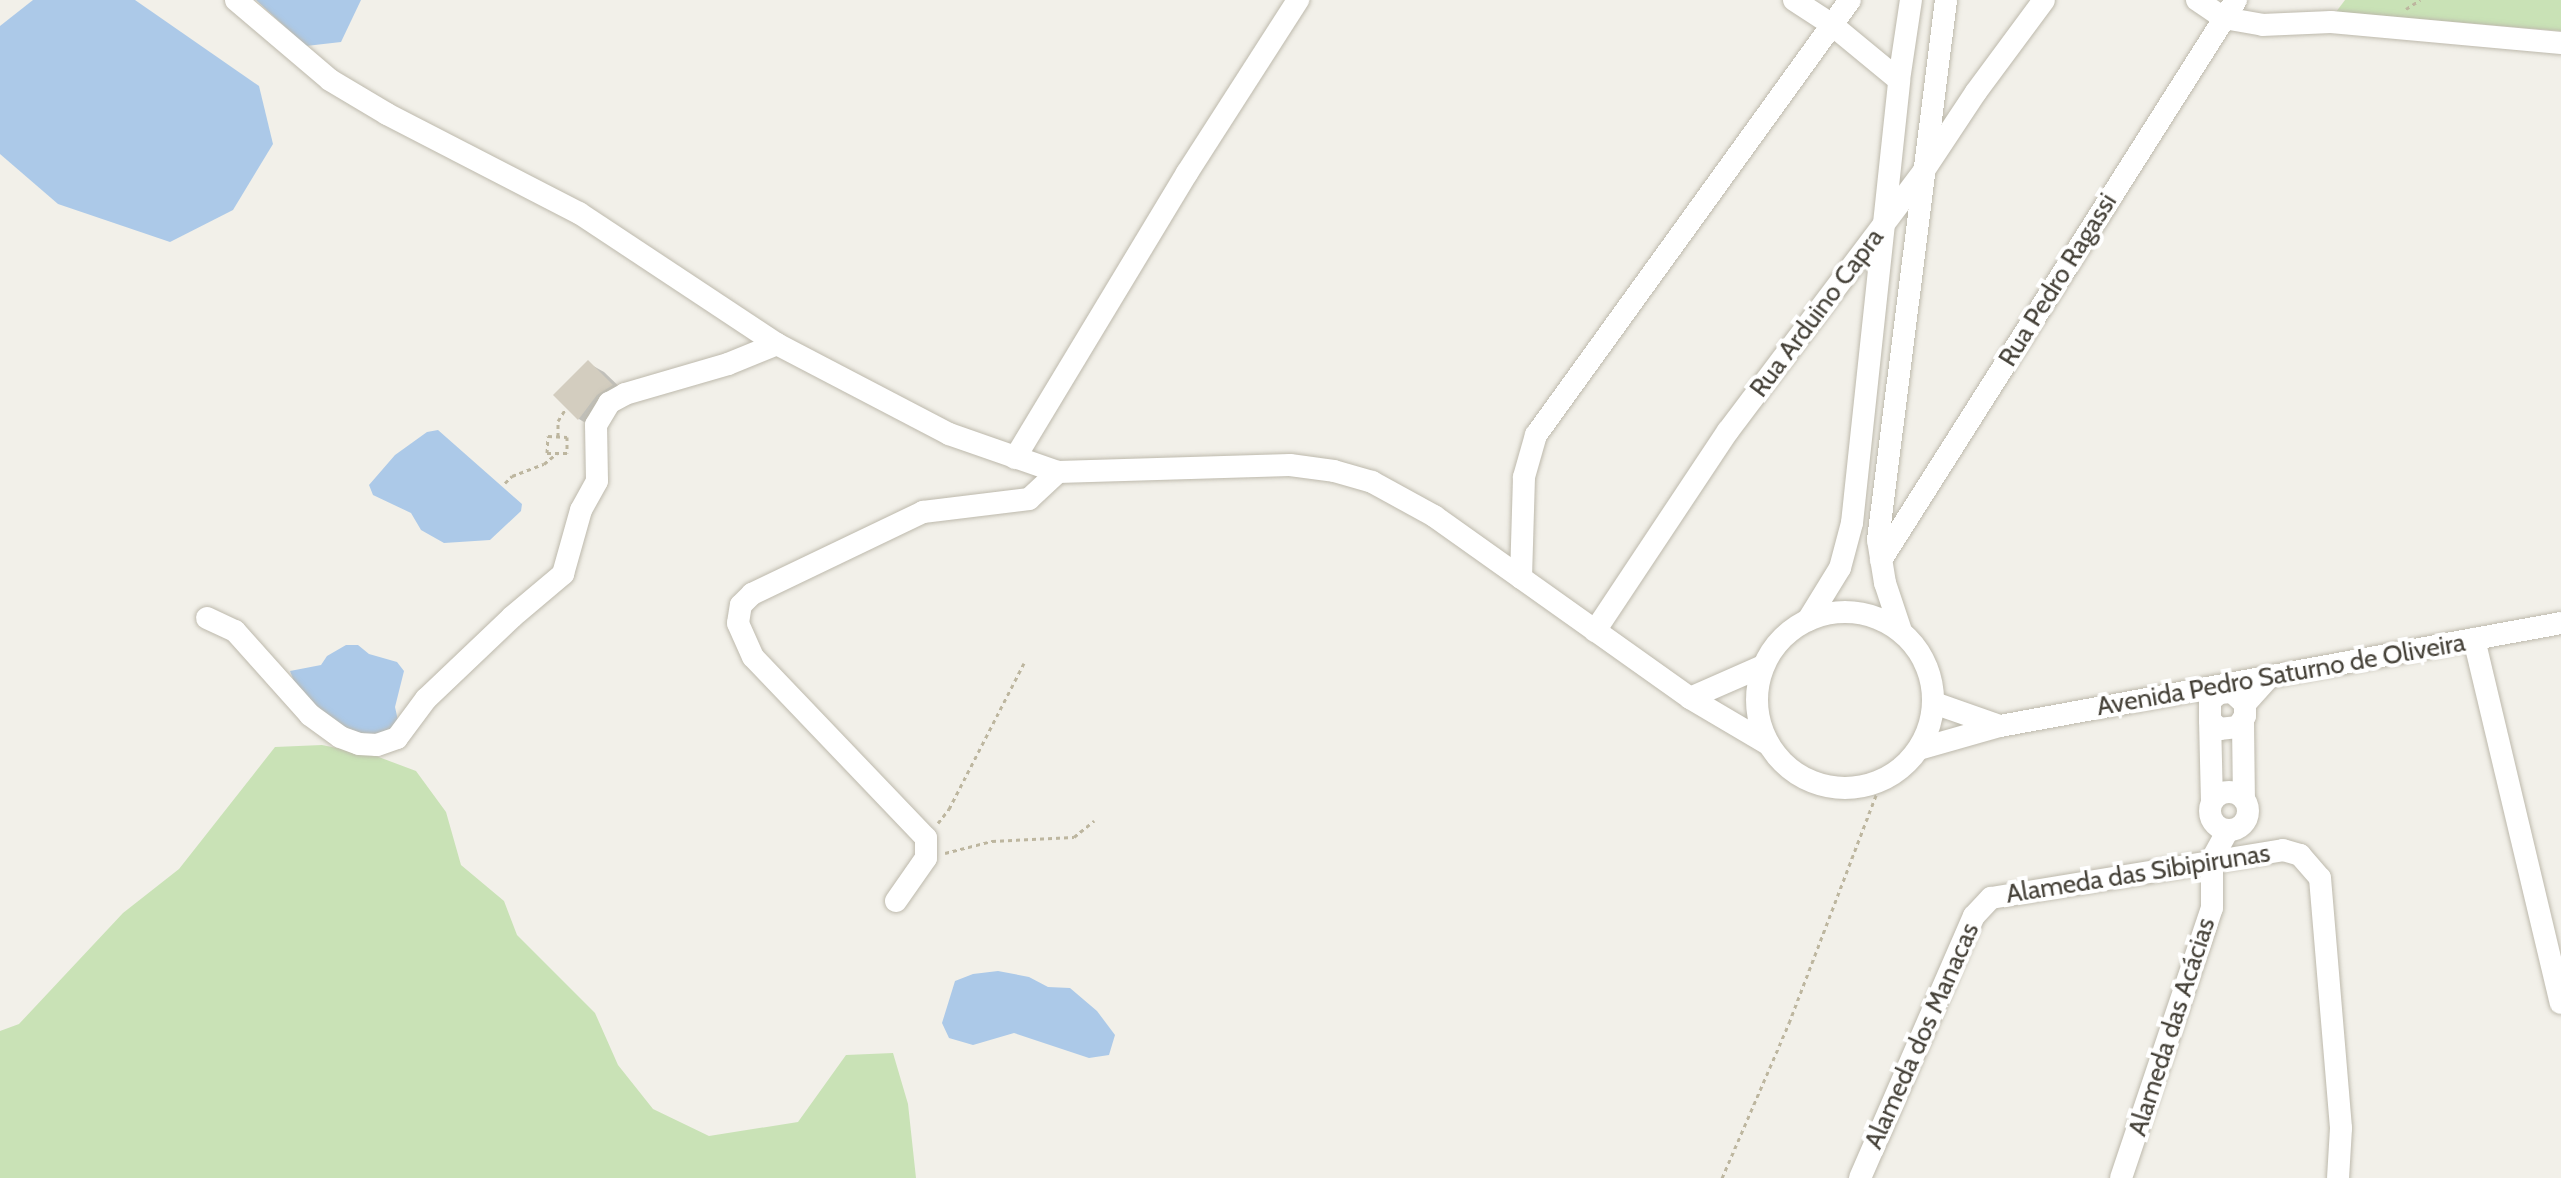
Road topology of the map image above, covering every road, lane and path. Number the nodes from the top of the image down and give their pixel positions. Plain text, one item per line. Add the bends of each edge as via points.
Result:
1 (236, 0) edge
2 (1298, 0) edge
3 (1794, 0) edge
4 (1850, 0) edge
5 (1911, 0) edge
6 (1946, 0) edge
7 (2044, 0) edge
8 (2197, 0) edge
9 (2230, 9) edge
10 (1831, 24) junction
11 (2561, 43) edge
12 (1936, 77) junction
13 (1899, 80) junction
14 (1976, 92) junction
15 (1923, 172) junction
16 (1884, 222) junction
17 (777, 344) junction
18 (566, 408) dead end
19 (558, 436) junction
20 (557, 453) junction
21 (1015, 458) junction
22 (1058, 472) junction
23 (505, 483) dead end
24 (1881, 560) junction
25 (1521, 578) junction
26 (207, 618) dead end
27 (1808, 620) junction
28 (2561, 623) edge
29 (1595, 631) junction
30 (1901, 631) junction
31 (2474, 639) junction
32 (1024, 663) dead end
33 (1763, 666) junction
34 (2269, 677) junction
35 (2180, 692) junction
36 (1690, 698) junction
37 (1934, 703) junction
38 (2244, 713) junction
39 (2208, 714) junction
40 (2000, 726) junction
41 (1768, 744) junction
42 (1919, 749) junction
43 (1882, 780) junction
44 (2244, 799) junction
45 (2212, 801) junction
46 (1094, 821) dead end
47 (2228, 830) junction
48 (926, 848) junction
49 (2212, 859) junction
50 (1991, 898) joint
51 (896, 901) dead end
52 (2561, 1003) edge
53 (1722, 1178) edge
54 (1860, 1178) edge
55 (2121, 1178) edge
56 (2338, 1178) edge

1 - 17 street via 330,80 579,213
2 - 21 street
3 - 10 street
4 - 10 street
5 - 13 street
6 - 12 street
7 - 14 street, Rua Arduino Capra
8 - 9 street
9 - 11 street via 2262,25 2331,22
9 - 24 street, Rua Pedro Ragassi
10 - 13 street
10 - 25 street via 1536,435 1524,477
12 - 14 street
12 - 15 street
13 - 16 street
14 - 15 street, Rua Arduino Capra
15 - 16 street, Rua Arduino Capra
15 - 24 street via 1878,540
16 - 27 street via 1852,523 1840,568
16 - 29 street, Rua Arduino Capra via 1728,431
17 - 21 street via 961,440
17 - 26 street via 609,403 596,425 597,481 581,510 563,574 426,699 397,738 377,745 340,737 310,715 235,631
18 - 19 path via 558,421
19 - 20 path via 567,437 567,453
19 - 20 path via 548,436 547,453
20 - 23 path
21 - 22 street
22 - 25 street via 1290,465 1334,471 1372,482 1434,516
22 - 48 street via 1029,499 923,512 752,594 738,612 753,657
24 - 30 street
25 - 29 street
27 - 30 street via 1856,613
27 - 33 street via 1781,639
28 - 31 street, Avenida Pedro Saturno de Oliveira
29 - 36 street
30 - 37 street via 1922,656
31 - 34 street, Avenida Pedro Saturno de Oliveira
31 - 52 street
32 - 48 path
33 - 36 street
33 - 41 street via 1756,697
34 - 35 street, Avenida Pedro Saturno de Oliveira
34 - 38 street
35 - 39 street
35 - 40 street, Avenida Pedro Saturno de Oliveira
36 - 41 street
37 - 40 street, Avenida Pedro Saturno de Oliveira
37 - 42 street
38 - 39 street via 2226,730
38 - 39 street via 2237,695 2225,691 2214,696
38 - 44 street
39 - 45 street
40 - 42 street, Avenida Pedro Saturno de Oliveira
41 - 43 street via 1789,769 1818,784 1851,788
42 - 43 street
43 - 53 path via 1789,1023
44 - 45 street via 2228,792
44 - 47 street via 2248,817 2240,827
45 - 47 street via 2212,820
46 - 48 path via 1074,837
47 - 49 street, Alameda das Acácias
48 - 51 street
49 - 50 street, Alameda das Sibipirunas
49 - 55 street, Alameda das Acácias via 2212,908
49 - 56 street, Alameda das Sibipirunas via 2283,850 2300,855 2320,878 2341,1128
50 - 54 street, Alameda dos Manacas via 1974,916

